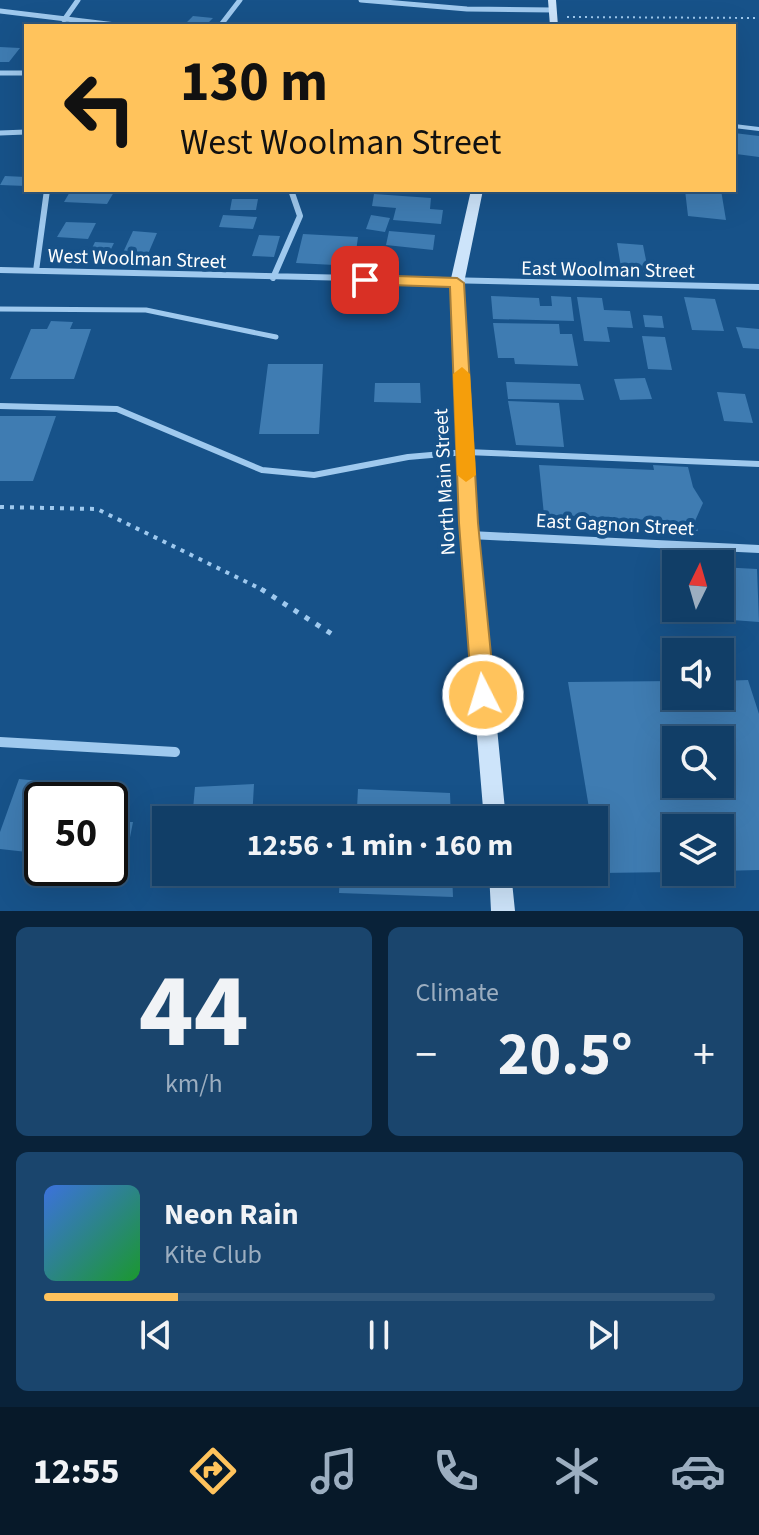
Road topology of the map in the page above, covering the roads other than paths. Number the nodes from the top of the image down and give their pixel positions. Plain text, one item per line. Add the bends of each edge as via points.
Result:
1 (78, 0) edge
2 (240, 0) edge
3 (361, 0) edge
4 (469, 0) edge
5 (552, 5) edge
6 (467, 9) junction
7 (0, 11) edge
8 (64, 20) junction
9 (61, 24) edge
10 (104, 24) edge
11 (222, 24) edge
12 (0, 73) edge
13 (24, 73) edge
14 (736, 126) edge
15 (759, 129) edge
16 (24, 132) edge
17 (0, 133) edge
18 (47, 192) edge
19 (292, 192) edge
20 (477, 192) edge
21 (0, 270) edge
22 (36, 271) junction
23 (273, 278) junction
24 (457, 283) junction
25 (759, 287) edge
26 (0, 309) edge
27 (276, 337) dead end
28 (0, 406) edge
29 (466, 452) junction
30 (759, 464) edge
31 (470, 535) junction
32 (759, 549) edge
33 (0, 742) edge
34 (175, 752) dead end
35 (494, 806) edge
36 (501, 886) edge
37 (503, 911) edge

1 - 8 street
2 - 11 street
3 - 6 street
4 - 6 lane
5 - 6 street
7 - 8 street
8 - 9 lane
8 - 10 street
12 - 13 street
14 - 15 lane
16 - 17 street
18 - 22 street
19 - 23 street via 300,216
20 - 24 main road, North Main Street
21 - 22 street, West Woolman Street
22 - 23 street, West Woolman Street
23 - 24 street, West Woolman Street
24 - 25 street, East Woolman Street
24 - 29 main road, North Main Street
26 - 27 lane via 146,310
28 - 29 lane via 117,409 262,470 285,474 314,475
29 - 30 lane
29 - 31 main road, North Main Street
31 - 32 street, East Gagnon Street
31 - 35 main road, North Main Street
33 - 34 street
36 - 37 main road

